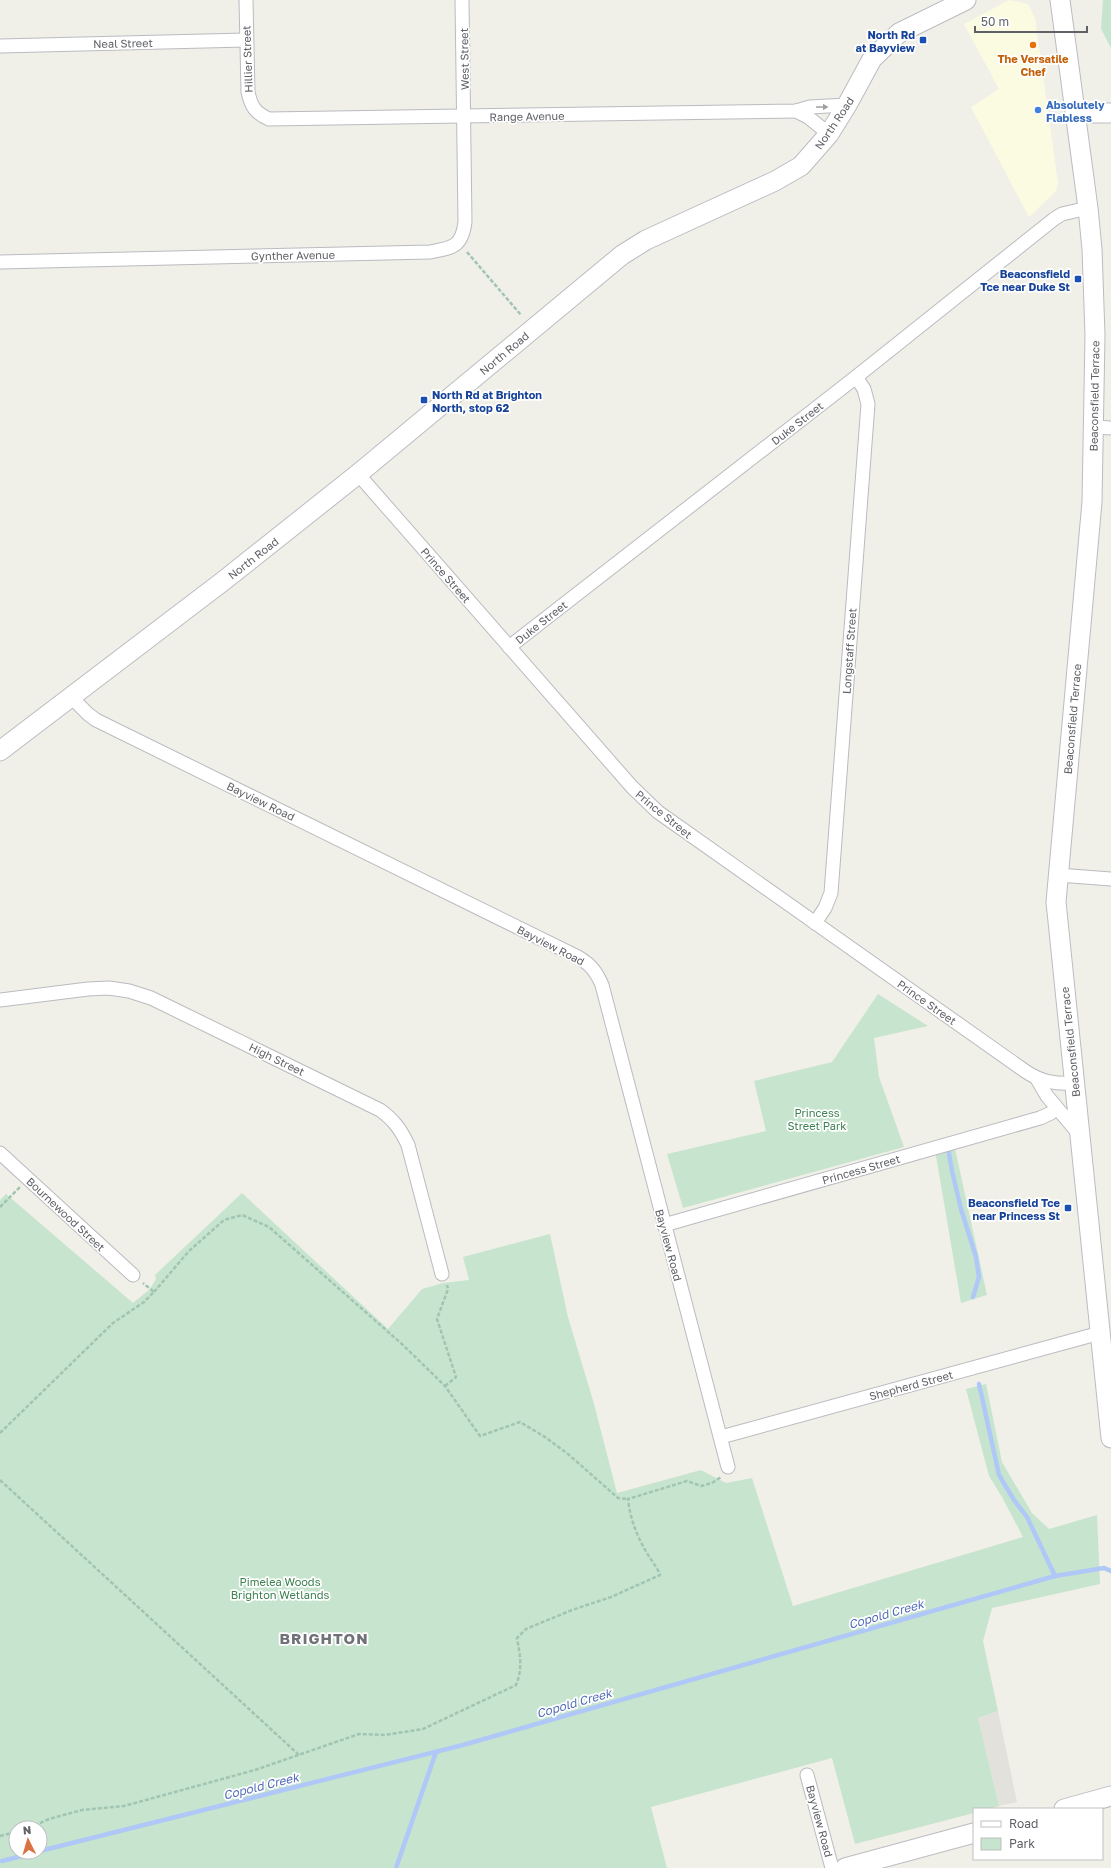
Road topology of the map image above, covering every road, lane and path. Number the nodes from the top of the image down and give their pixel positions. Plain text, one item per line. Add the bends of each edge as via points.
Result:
1 (246, 0) edge
2 (462, 0) edge
3 (966, 0) edge
4 (1060, 0) edge
5 (246, 40) junction
6 (0, 46) edge
7 (847, 105) junction
8 (796, 111) junction
9 (1076, 113) junction
10 (1111, 113) edge
11 (258, 114) joint
12 (464, 117) junction
13 (829, 134) junction
14 (1088, 208) junction
15 (458, 242) junction
16 (0, 262) edge
17 (521, 315) dead end
18 (856, 377) junction
19 (1103, 428) edge
20 (358, 474) junction
21 (509, 647) junction
22 (71, 696) junction
23 (0, 751) edge
24 (1058, 875) junction
25 (1111, 879) edge
26 (815, 923) junction
27 (0, 1000) edge
28 (1037, 1079) junction
29 (1074, 1082) junction
30 (1056, 1108) junction
31 (1079, 1134) junction
32 (0, 1153) edge
33 (28, 1179) junction
34 (0, 1207) edge
35 (664, 1225) junction
36 (442, 1274) joint
37 (133, 1275) joint
38 (154, 1292) junction
39 (1103, 1326) edge
40 (445, 1386) junction
41 (0, 1433) edge
42 (721, 1437) junction
43 (1111, 1438) edge
44 (728, 1467) joint
45 (0, 1480) edge
46 (628, 1500) junction
47 (299, 1755) junction
48 (807, 1775) dead end
49 (1111, 1796) edge
50 (1068, 1808) edge
51 (47, 1820) edge
52 (973, 1833) edge
53 (832, 1868) edge
54 (845, 1868) edge

1 - 5 street, Hillier Street
2 - 12 street, West Street
3 - 7 street, North Road via 899,33 872,59
4 - 9 street, Beaconsfield Terrace
5 - 6 street, Neal Street
5 - 11 street, Hillier Street via 248,92 250,104
8 -> 7 street, Range Avenue via 810,107
7 - 13 street, North Road
8 - 12 street, Range Avenue
8 - 13 street
9 - 10 street
9 - 14 street, Beaconsfield Terrace
11 - 12 street, Range Avenue via 269,119 283,120
12 - 15 street via 465,222 463,235
13 - 20 street, North Road via 810,156 789,174 646,240 622,255
14 - 18 street, Duke Street via 1062,214 1054,219
14 - 19 street, Beaconsfield Terrace
15 - 16 street, Gynther Avenue via 450,247 430,252
15 - 17 path
18 - 21 street, Duke Street
18 - 26 street, Longstaff Street via 868,397 868,404 831,893 826,908
19 - 24 street, Beaconsfield Terrace via 1092,502
20 - 21 street, Prince Street
20 - 22 street, North Road via 222,582
21 - 26 street, Prince Street via 632,787 658,812
22 - 23 street, North Road
22 - 35 street, Bayview Road via 96,720 588,963 602,984
24 - 25 street
24 - 29 street, Beaconsfield Terrace via 1058,928
26 - 28 street, Prince Street
27 - 36 street, High Street via 88,989 109,988 129,991 152,998 380,1110 392,1118 408,1145
28 - 29 street, Prince Street via 1059,1084
28 - 30 street, Prince Street
29 - 31 street, Beaconsfield Terrace
30 - 31 street, Prince Street
30 - 35 street, Princess Street via 1040,1118
31 - 39 street, Beaconsfield Terrace
32 - 33 street, Bournewood Street
33 - 34 path
33 - 37 street, Bournewood Street
35 - 42 street, Bayview Road
36 - 40 path via 447,1280 448,1289 437,1319 456,1377
37 - 38 path
38 - 40 path via 189,1251 224,1220 242,1216 269,1227 403,1345
38 - 41 path via 144,1302 112,1323
39 - 42 street, Shepherd Street
39 - 43 street, Beaconsfield Terrace
40 - 46 path via 480,1436 520,1422 568,1454 618,1498
42 - 44 street, Bayview Road
44 - 46 path via 723,1476 712,1483 701,1486 686,1481
45 - 47 path
46 - 47 path via 629,1513 660,1575 611,1597 526,1629 517,1638 522,1661 516,1685 423,1729 385,1735 359,1734
47 - 51 path via 255,1770 124,1806 82,1810
48 - 53 street, Bayview Road
49 - 50 street
52 - 54 street

